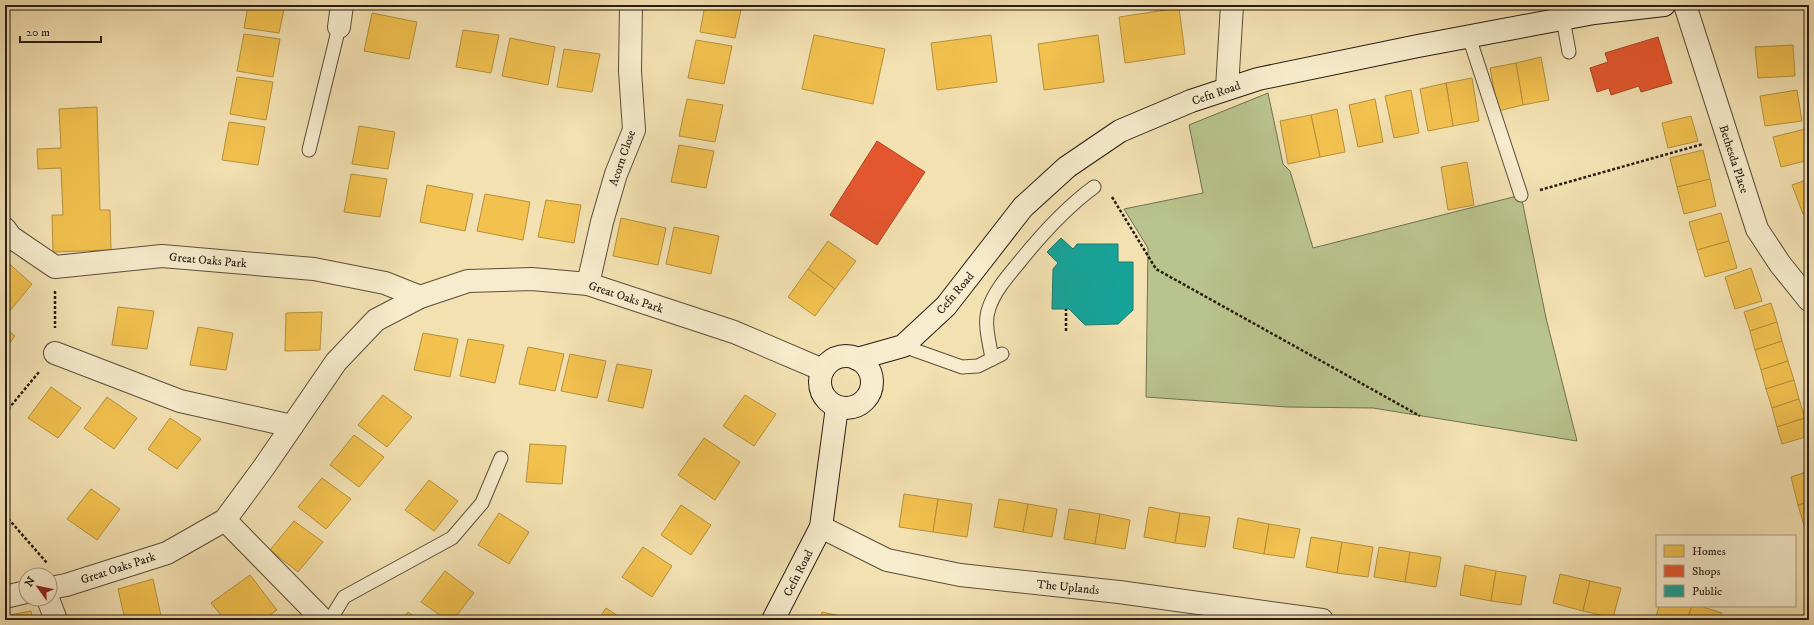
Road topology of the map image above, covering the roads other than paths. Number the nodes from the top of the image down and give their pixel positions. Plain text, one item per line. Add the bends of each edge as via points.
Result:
1 (342, 5) edge
2 (631, 5) edge
3 (1232, 5) edge
4 (1664, 5) edge
5 (1685, 5) edge
6 (1563, 19) junction
7 (339, 27) joint
8 (1469, 37) junction
9 (1569, 52) dead end
10 (1227, 88) junction
11 (309, 150) dead end
12 (1094, 187) dead end
13 (1521, 195) road end
14 (5, 229) edge
15 (588, 284) junction
16 (420, 297) junction
17 (1809, 300) edge
18 (903, 346) junction
19 (55, 353) road end
20 (858, 359) junction
21 (823, 370) junction
22 (837, 407) junction
23 (292, 426) junction
24 (501, 458) dead end
25 (226, 520) junction
26 (821, 527) junction
27 (58, 586) edge
28 (18, 594) edge
29 (5, 597) edge
30 (51, 607) edge
31 (56, 620) edge
32 (323, 620) edge
33 (330, 620) edge
34 (773, 620) edge
35 (1322, 620) edge

1 - 7 street
2 - 15 street, Acorn Close via 630,71 634,130 616,174
3 - 10 street
4 - 6 street, Cefn Road
5 - 17 street, Bethesda Place via 1757,229 1780,264
6 - 8 street, Cefn Road
6 - 9 lane
7 - 11 lane
8 - 10 street, Cefn Road via 1258,79
8 - 13 lane
10 - 18 street, Cefn Road via 1120,131 1067,166 1023,207 946,306
12 - 18 lane via 1078,199 1034,243 997,291 987,316 997,357 978,366 962,367
14 - 16 street, Great Oaks Park via 11,237 54,267 162,256 314,269 385,283
15 - 16 street, Great Oaks Park via 532,279 468,281
15 - 21 street, Great Oaks Park via 734,332
16 - 23 street, Great Oaks Park via 376,320 336,362
18 - 20 street, Cefn Road
19 - 23 street via 180,401
20 - 21 street, Cefn Road via 842,356 831,361
20 - 22 street via 870,374 872,384 868,395 852,408
21 - 22 street via 820,376 820,389 823,396
22 - 26 street, Cefn Road
23 - 25 street, Great Oaks Park
24 - 33 lane via 482,503 452,538 344,598
25 - 27 street, Great Oaks Park via 168,553
25 - 32 street
26 - 34 street, Cefn Road
26 - 35 street, The Uplands via 887,560 960,575 1120,592
28 - 29 street
30 - 31 street

